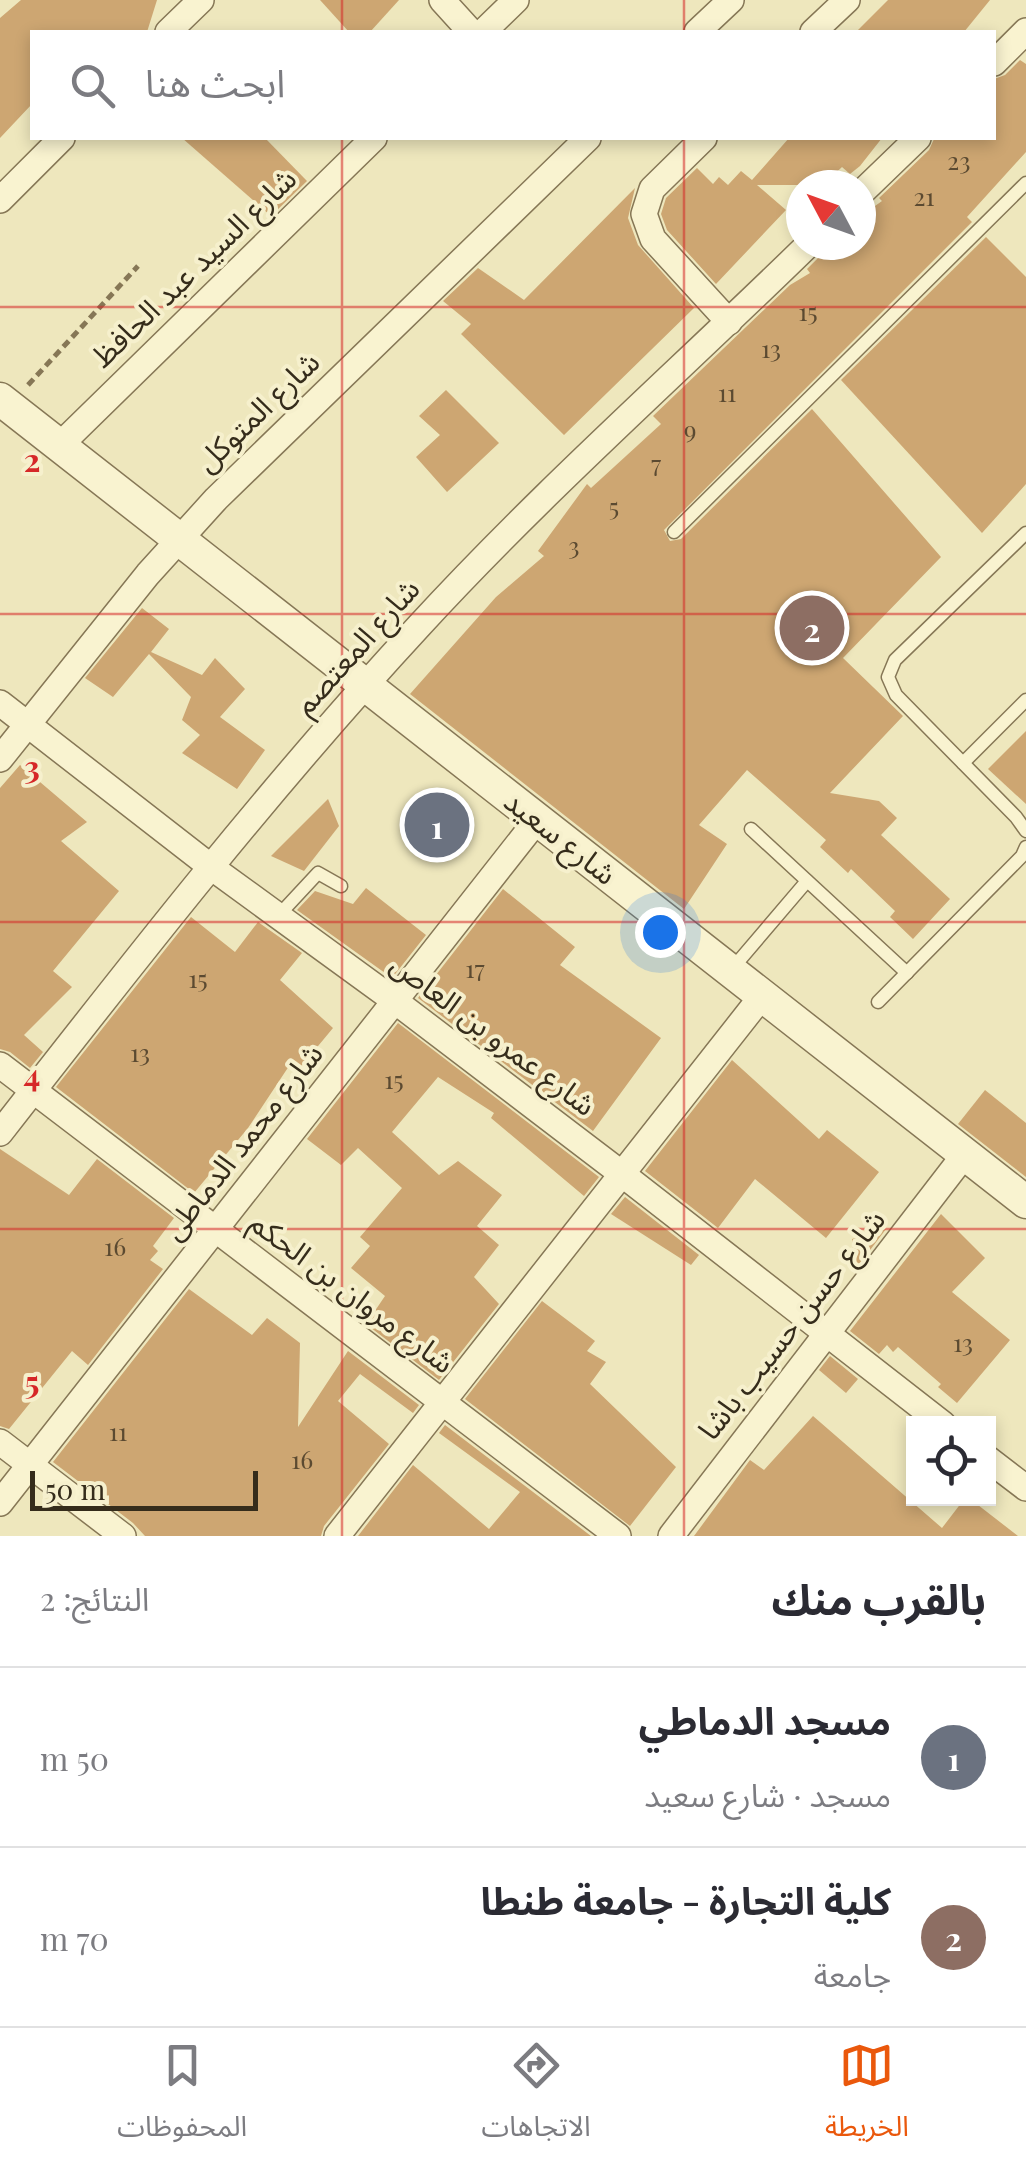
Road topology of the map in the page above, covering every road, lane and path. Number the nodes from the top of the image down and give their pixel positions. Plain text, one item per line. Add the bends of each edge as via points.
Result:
1 (200, 0) edge
2 (442, 0) edge
3 (516, 0) edge
4 (731, 0) edge
5 (846, 0) edge
6 (170, 30) edge
7 (469, 30) edge
8 (484, 30) edge
9 (699, 30) edge
10 (815, 30) edge
11 (1026, 31) edge
12 (996, 61) edge
13 (60, 140) edge
14 (372, 140) edge
15 (586, 140) edge
16 (702, 140) edge
17 (916, 140) edge
18 (876, 179) edge
19 (1026, 184) edge
20 (0, 200) edge
21 (793, 260) edge
22 (138, 266) dead end
23 (730, 322) junction
24 (5, 402) edge
25 (59, 446) junction
26 (674, 532) dead end
27 (1026, 534) edge
28 (177, 540) junction
29 (364, 685) junction
30 (1026, 700) edge
31 (0, 703) edge
32 (27, 724) junction
33 (0, 758) edge
34 (963, 763) junction
35 (537, 820) junction
36 (751, 829) dead end
37 (1026, 831) edge
38 (1026, 847) edge
39 (211, 867) junction
40 (807, 881) junction
41 (341, 886) dead end
42 (278, 916) junction
43 (730, 971) junction
44 (906, 973) junction
45 (762, 996) junction
46 (395, 1001) junction
47 (878, 1002) dead end
48 (0, 1066) edge
49 (33, 1090) junction
50 (0, 1132) edge
51 (965, 1154) junction
52 (622, 1174) junction
53 (1026, 1202) edge
54 (216, 1230) junction
55 (827, 1333) junction
56 (442, 1402) junction
57 (933, 1416) edge
58 (0, 1442) edge
59 (996, 1464) edge
60 (31, 1466) junction
61 (1026, 1488) edge
62 (0, 1503) edge
63 (123, 1536) edge
64 (337, 1536) edge
65 (618, 1536) edge
66 (671, 1536) edge

1 - 6 street
2 - 7 street
3 - 8 street
4 - 9 street
5 - 10 street
11 - 12 street
13 - 20 street
14 - 25 street, شارع السيد عبد الحافظ
15 - 28 street, شارع المتوكل
16 - 23 street via 658,182 644,214 652,239
17 - 18 street
19 - 26 lane
21 - 23 street, شارع المعتصم
22 - 24 path
23 - 29 street, شارع المعتصم via 538,503
24 - 25 street, شارع سعيد
25 - 28 street, شارع سعيد
27 - 34 lane via 889,668 890,687
28 - 29 street, شارع سعيد
28 - 32 street, شارع المتوكل
29 - 35 street, شارع سعيد
29 - 39 street, شارع المعتصم
30 - 34 lane
31 - 32 street, شارع عمرو بن العاص
32 - 33 street, شارع المتوكل
32 - 39 street, شارع عمرو بن العاص
34 - 37 lane
35 - 43 street, شارع سعيد
35 - 46 street, شارع محمد الدماطى
36 - 40 lane
38 - 44 lane
39 - 42 street, شارع عمرو بن العاص
39 - 49 street, شارع المعتصم
40 - 43 lane
40 - 44 lane
41 - 42 lane via 318,873
42 - 46 street, شارع عمرو بن العاص
43 - 45 street, شارع سعيد
44 - 47 lane
45 - 51 street, شارع سعيد
45 - 52 street
46 - 52 street, شارع عمرو بن العاص
46 - 54 street, شارع محمد الدماطى
48 - 49 street, شارع مروان بن الحكم
49 - 50 street, شارع المعتصم
49 - 54 street, شارع مروان بن الحكم
51 - 53 street, شارع سعيد
51 - 55 street, شارع حسن حسيب باشا
52 - 55 street, شارع عمرو بن العاص
52 - 56 street
54 - 56 street, شارع مروان بن الحكم
54 - 60 street, شارع محمد الدماطى
55 - 57 street, شارع عمرو بن العاص
55 - 66 street, شارع حسن حسيب باشا
56 - 64 street
56 - 65 street, شارع مروان بن الحكم
58 - 60 street
59 - 61 street
60 - 62 street, شارع محمد الدماطى
60 - 63 street

